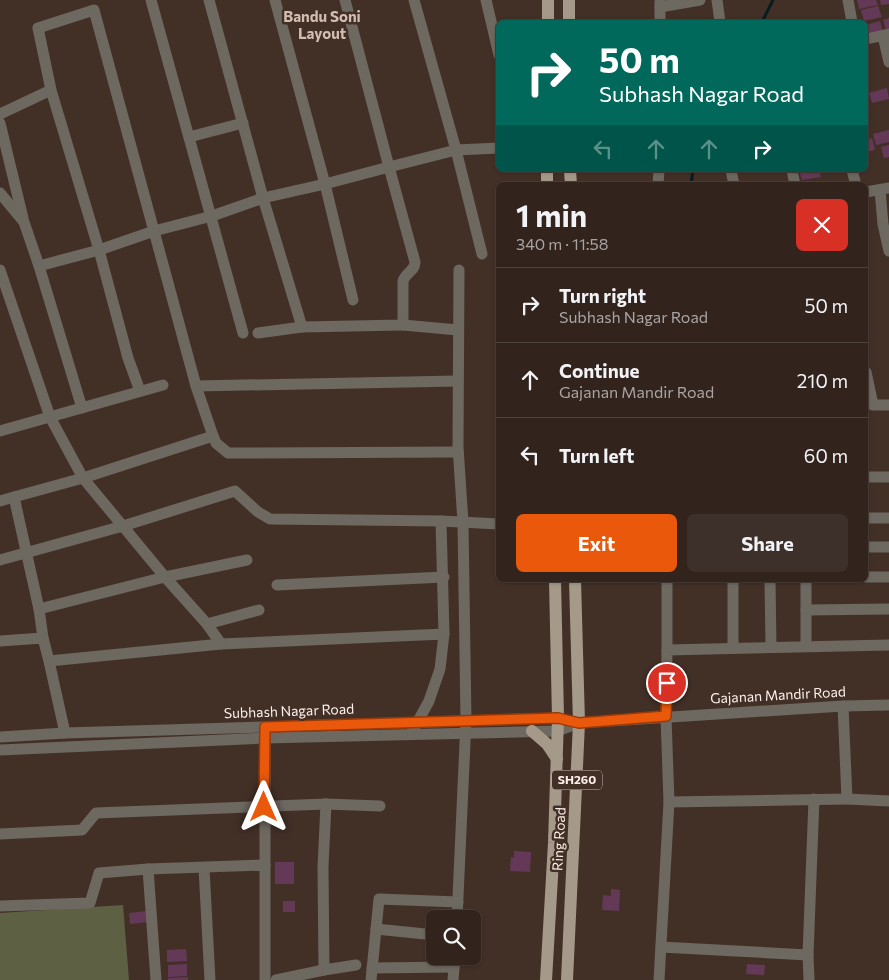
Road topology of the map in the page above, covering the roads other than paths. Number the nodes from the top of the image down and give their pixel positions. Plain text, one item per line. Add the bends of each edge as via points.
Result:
1 (152, 0) edge
2 (209, 0) edge
3 (275, 0) edge
4 (345, 0) edge
5 (414, 0) edge
6 (486, 0) edge
7 (548, 0) edge
8 (569, 0) edge
9 (700, 0) edge
10 (718, 0) edge
11 (848, 0) edge
12 (660, 4) edge
13 (93, 5) edge
14 (548, 20) edge
15 (569, 20) edge
16 (660, 20) edge
17 (720, 20) edge
18 (852, 20) edge
19 (886, 35) edge
20 (868, 39) edge
21 (496, 42) edge
22 (889, 62) edge
23 (50, 90) junction
24 (0, 114) edge
25 (0, 123) edge
26 (243, 123) junction
27 (189, 136) junction
28 (496, 148) edge
29 (456, 150) junction
30 (389, 167) junction
31 (325, 184) junction
32 (885, 189) edge
33 (868, 192) edge
34 (0, 193) edge
35 (263, 198) junction
36 (212, 216) junction
37 (24, 222) junction
38 (154, 231) junction
39 (100, 250) junction
40 (889, 251) edge
41 (482, 254) dead end
42 (40, 266) junction
43 (0, 270) edge
44 (459, 270) dead end
45 (354, 300) dead end
46 (403, 325) junction
47 (302, 327) junction
48 (458, 330) junction
49 (242, 333) dead end
50 (258, 333) dead end
51 (458, 382) junction
52 (163, 385) dead end
53 (196, 386) junction
54 (140, 391) junction
55 (869, 405) edge
56 (889, 405) edge
57 (82, 408) junction
58 (50, 416) junction
59 (0, 431) edge
60 (213, 436) junction
61 (458, 452) junction
62 (868, 477) edge
63 (889, 477) edge
64 (83, 478) junction
65 (14, 497) junction
66 (0, 501) edge
67 (868, 518) edge
68 (889, 518) edge
69 (452, 521) junction
70 (496, 524) edge
71 (123, 526) junction
72 (868, 547) edge
73 (889, 547) edge
74 (27, 552) junction
75 (0, 560) edge
76 (246, 560) dead end
77 (165, 577) junction
78 (444, 577) junction
79 (868, 577) edge
80 (889, 577) edge
81 (555, 582) edge
82 (575, 582) edge
83 (667, 582) edge
84 (733, 582) edge
85 (770, 582) edge
86 (806, 582) edge
87 (277, 586) dead end
88 (38, 609) junction
89 (889, 609) edge
90 (259, 610) dead end
91 (806, 610) junction
92 (207, 624) junction
93 (444, 634) junction
94 (43, 638) junction
95 (0, 642) edge
96 (221, 644) junction
97 (889, 645) edge
98 (806, 646) junction
99 (771, 647) junction
100 (733, 648) junction
101 (667, 650) junction
102 (49, 662) junction
103 (889, 705) edge
104 (843, 706) junction
105 (666, 716) junction
106 (558, 718) junction
107 (417, 722) junction
108 (579, 723) junction
109 (466, 727) junction
110 (532, 731) junction
111 (557, 731) junction
112 (65, 733) junction
113 (265, 733) junction
114 (411, 734) junction
115 (0, 737) edge
116 (0, 750) edge
117 (556, 758) junction
118 (814, 799) junction
119 (848, 799) junction
120 (889, 801) edge
121 (669, 802) junction
122 (326, 804) junction
123 (380, 806) dead end
124 (264, 807) junction
125 (0, 834) edge
126 (265, 866) junction
127 (204, 868) junction
128 (148, 870) junction
129 (458, 902) junction
130 (0, 906) edge
131 (458, 910) edge
132 (376, 929) junction
133 (426, 934) edge
134 (660, 948) junction
135 (808, 955) junction
136 (356, 965) dead end
137 (434, 965) edge
138 (454, 965) edge
139 (324, 970) junction
140 (372, 974) edge
141 (156, 980) edge
142 (210, 980) edge
143 (265, 980) edge
144 (276, 980) edge
145 (453, 980) edge
146 (546, 980) edge
147 (567, 980) edge
148 (659, 980) edge
149 (809, 980) edge

1 - 27 street
2 - 26 street
3 - 31 street
4 - 30 street
5 - 29 street
6 - 21 street
7 - 14 main road
8 - 15 main road
9 - 12 street
10 - 17 street
11 - 18 street
12 - 16 street
13 - 23 street via 38,28
13 - 38 street
19 - 20 street
19 - 22 street
23 - 24 street
23 - 39 street
25 - 37 street
26 - 27 street
26 - 35 street
27 - 36 street
28 - 29 street
29 - 30 street
29 - 41 street
30 - 31 street
30 - 46 street via 415,262 414,269 403,280
31 - 35 street
31 - 45 street
32 - 33 street
32 - 40 street via 883,224
34 - 37 street
35 - 36 street
35 - 47 street
36 - 38 street
36 - 49 street
37 - 42 street
38 - 39 street
38 - 53 street
39 - 42 street
39 - 54 street via 128,358
42 - 57 street
43 - 58 street
44 - 48 street
46 - 47 street
46 - 48 street
47 - 50 street
48 - 51 street
51 - 53 street
51 - 61 street
52 - 54 street
53 - 60 street
54 - 57 street
55 - 56 street
57 - 58 street
58 - 59 street
58 - 64 street
60 - 61 street via 228,453
60 - 64 street
61 - 69 street
62 - 63 street
64 - 65 street
64 - 71 street
65 - 66 street
65 - 74 street
67 - 68 street
69 - 70 street
69 - 71 street via 270,519 235,491
69 - 78 street
69 - 109 street
71 - 74 street
71 - 77 street
72 - 73 street
74 - 75 street
74 - 88 street
76 - 77 street
77 - 88 street
77 - 92 street
78 - 87 street
78 - 93 street
79 - 80 street
81 - 106 main road, SH260
82 - 108 main road, Ring Road / SH260
83 - 101 street
84 - 100 street
85 - 99 street
86 - 91 street
88 - 94 street
89 - 91 street
90 - 92 street
91 - 98 street
92 - 96 street
93 - 96 street
93 - 107 street via 440,669
94 - 95 street
94 - 102 street
96 - 102 street
97 - 98 street
98 - 99 street
99 - 100 street
100 - 101 street
101 - 105 street
102 - 112 street
103 - 104 street, Gajanan Mandir Road
104 - 105 street, Gajanan Mandir Road
104 - 119 street
105 - 108 street, Gajanan Mandir Road
105 - 121 street
106 - 108 street, Subhash Nagar Road
106 - 109 street, Subhash Nagar Road
106 - 111 main road, SH260
107 - 109 street, Subhash Nagar Road
107 - 113 street, Subhash Nagar Road
107 - 114 street
108 - 111 street
108 - 147 main road, Ring Road / SH260
109 - 110 street
109 - 114 street
109 - 129 street
110 - 111 street
110 - 117 main road via 547,744
111 - 117 main road, SH260
112 - 113 street, Subhash Nagar Road
112 - 115 street, Subhash Nagar Road
113 - 114 street
113 - 116 street
113 - 124 street
117 - 146 main road, SH260
118 - 119 street
118 - 121 street
118 - 135 street
119 - 120 street
121 - 134 street
122 - 123 street
122 - 124 street
122 - 139 street
124 - 125 street via 96,813 82,830
124 - 126 street
126 - 127 street
126 - 143 street
127 - 128 street
127 - 142 street
128 - 130 street via 99,873 90,903
128 - 141 street
129 - 131 street
129 - 132 street via 378,899
132 - 133 street
132 - 140 street
134 - 135 street
134 - 148 street
135 - 149 street
136 - 139 street
137 - 140 street
138 - 145 street
139 - 144 street

